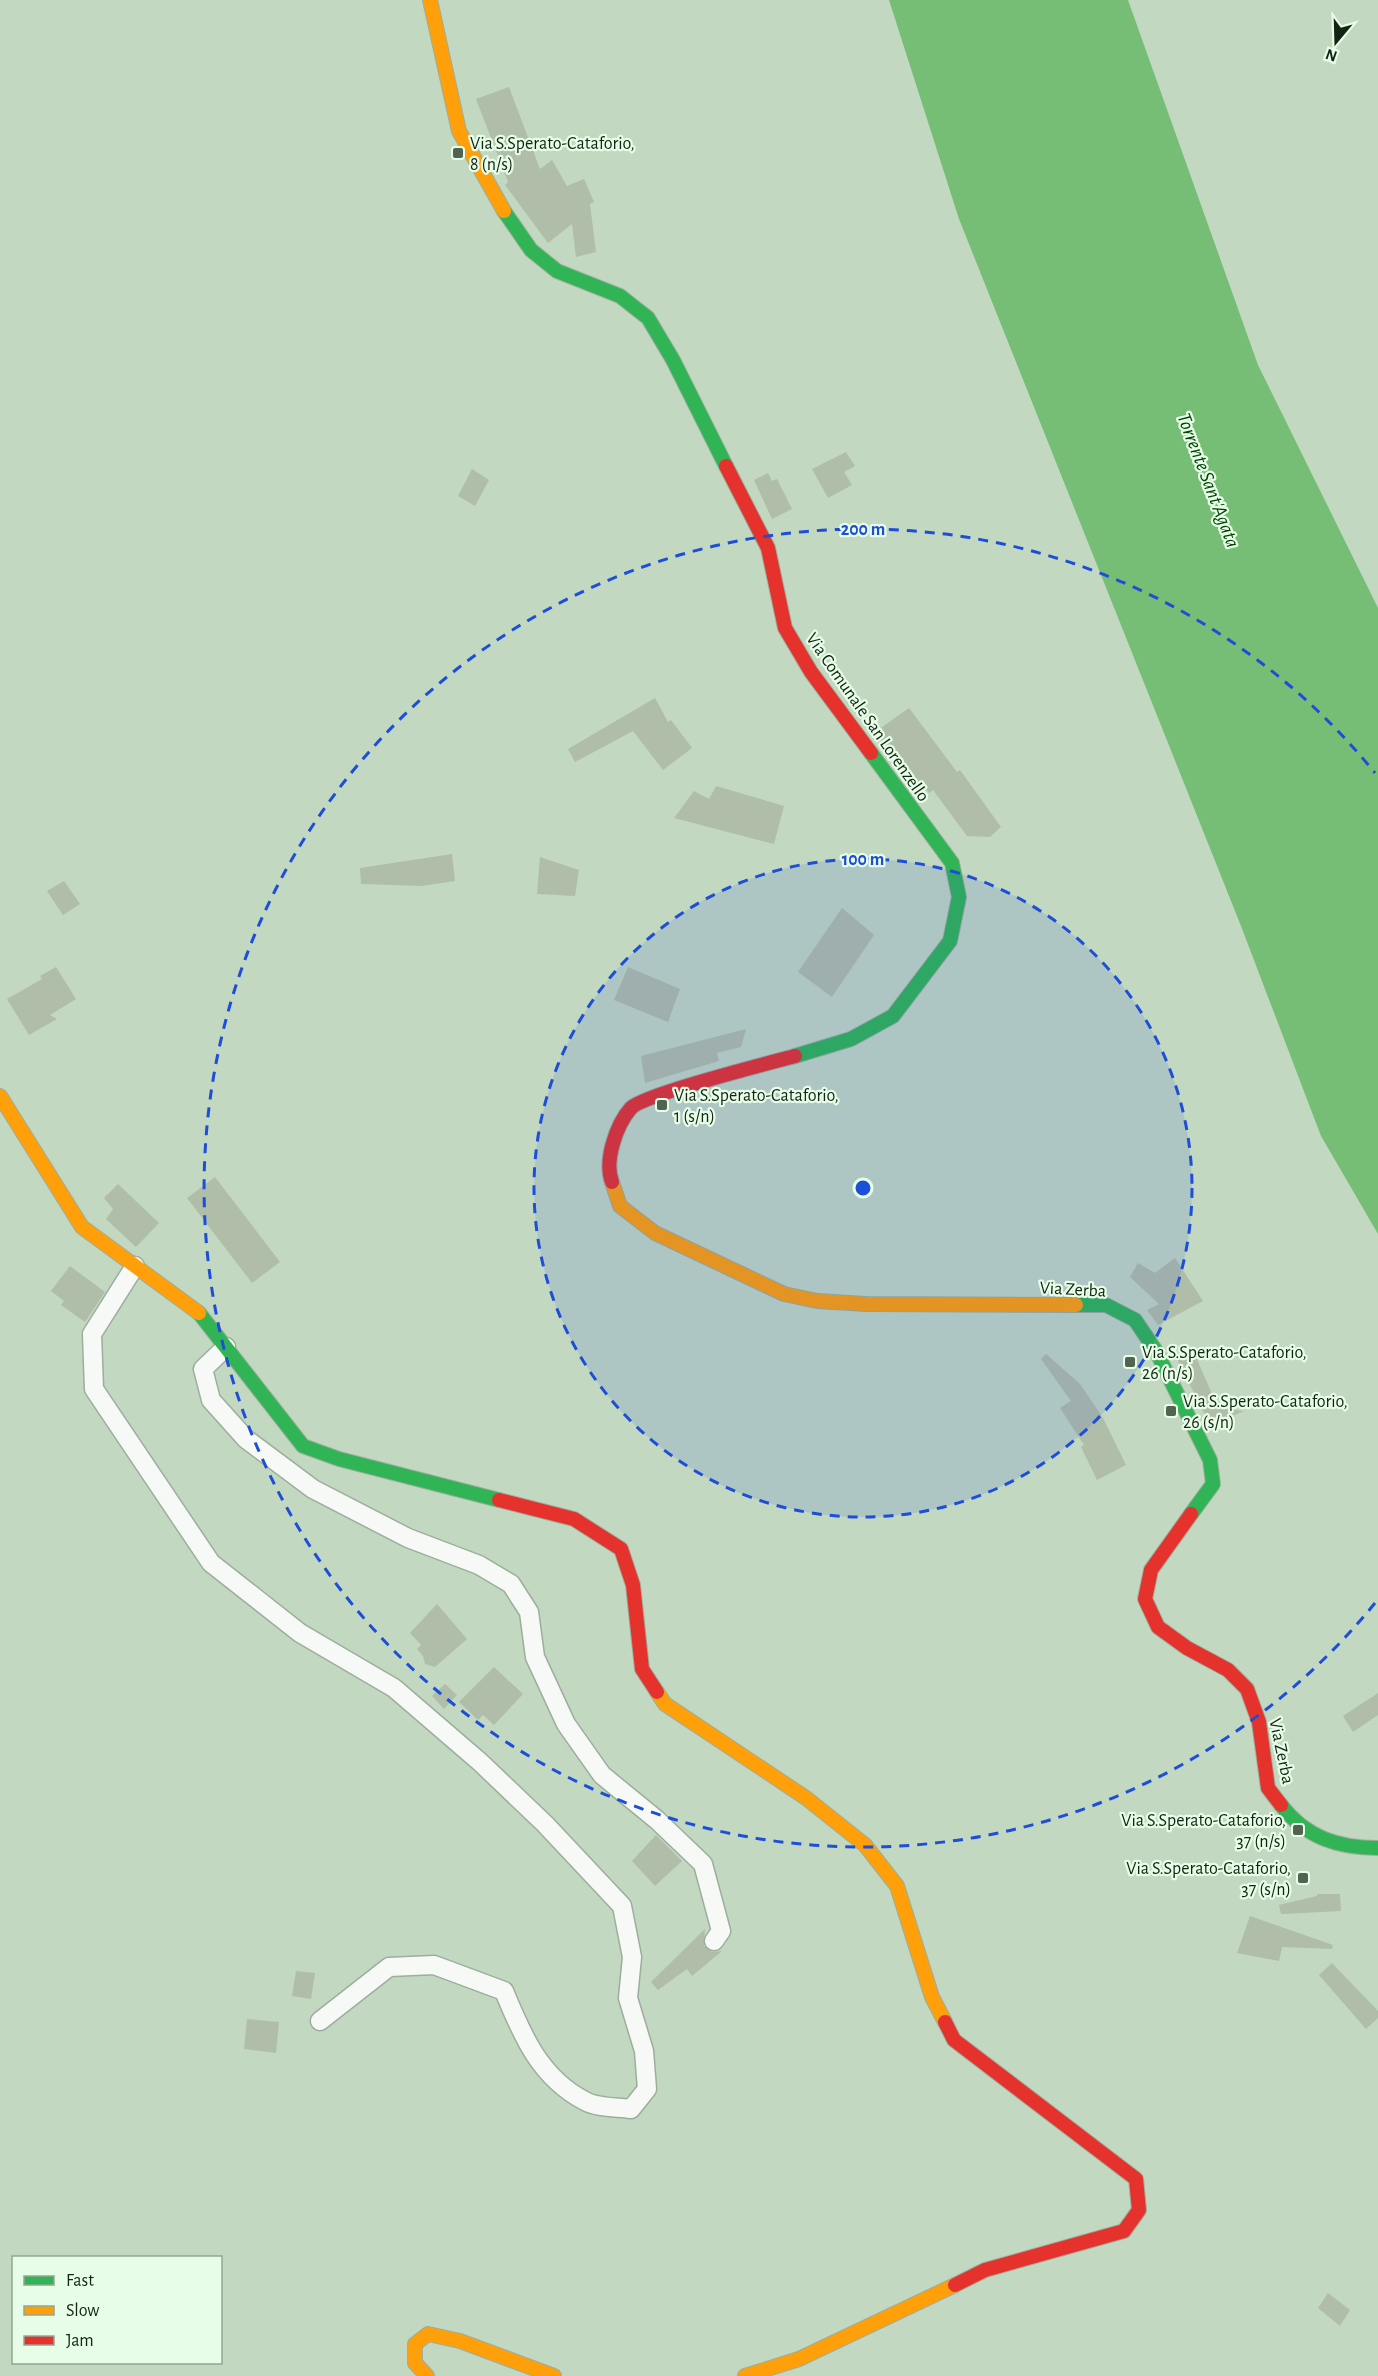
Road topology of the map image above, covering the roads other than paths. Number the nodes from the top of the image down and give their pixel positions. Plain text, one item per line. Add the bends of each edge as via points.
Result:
1 (430, 0) edge
2 (0, 1096) edge
3 (609, 1175) joint
4 (135, 1266) junction
5 (226, 1347) junction
6 (1378, 1848) edge
7 (714, 1941) dead end
8 (320, 2021) dead end
9 (427, 2376) edge
10 (554, 2376) edge
11 (745, 2376) edge

1 - 3 street, Via Comunale San Lorenzello via 459,131 492,193 531,250 557,271 620,296 648,318 768,548 785,628 811,672 952,863 959,897 950,941 892,1016 851,1039 660,1095 632,1107 614,1139
2 - 4 street via 82,1227
3 - 6 street, Via Zerba via 620,1206 655,1233 784,1294 866,1304 1107,1305 1135,1320 1156,1351 1210,1460 1213,1484 1151,1570 1145,1599 1158,1627 1228,1670 1247,1689 1259,1722 1268,1788 1290,1817 1318,1838 1350,1848
4 - 5 street via 203,1317
4 - 8 street via 92,1334 94,1389 211,1563 300,1633 394,1688 480,1762 622,1906 632,1957 628,1998 644,2052 646,2089 631,2109 586,2103 551,2078 524,2042 504,1990 434,1965 389,1966
5 - 7 street via 203,1369 211,1400 246,1439 313,1490 408,1538 479,1565 511,1584 529,1612 535,1657 566,1724 602,1775 703,1864 721,1930
5 - 11 street via 303,1446 339,1459 574,1519 621,1549 633,1585 642,1669 665,1704 806,1798 865,1845 897,1886 932,1997 954,2040 1136,2179 1139,2210 1124,2231 986,2270 799,2359
9 - 10 street via 415,2363 415,2344 428,2334 460,2341

